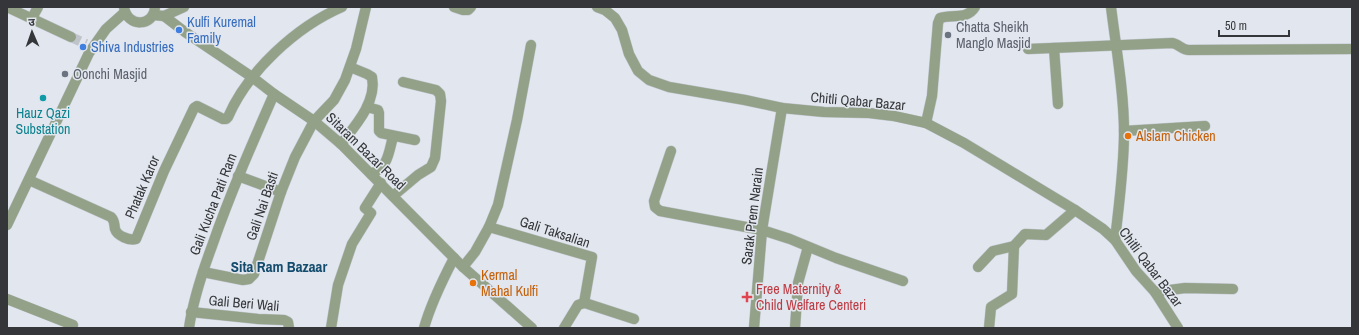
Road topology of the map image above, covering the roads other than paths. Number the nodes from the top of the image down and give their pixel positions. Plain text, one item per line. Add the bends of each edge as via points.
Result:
1 (7, 7) edge
2 (38, 7) edge
3 (184, 7) edge
4 (342, 7) edge
5 (366, 7) edge
6 (454, 7) edge
7 (471, 7) edge
8 (597, 7) edge
9 (975, 7) edge
10 (1111, 7) edge
11 (124, 10) edge
12 (154, 11) edge
13 (164, 16) junction
14 (32, 18) junction
15 (71, 37) tunnel mouth
16 (531, 45) dead end
17 (1116, 46) junction
18 (1054, 48) junction
19 (1028, 49) dead end
20 (1352, 49) edge
21 (350, 67) junction
22 (252, 77) junction
23 (403, 82) dead end
24 (274, 94) junction
25 (1058, 104) dead end
26 (367, 106) junction
27 (782, 108) junction
28 (314, 122) junction
29 (926, 123) junction
30 (1205, 126) dead end
31 (1124, 131) junction
32 (393, 137) junction
33 (415, 140) dead end
34 (341, 144) junction
35 (671, 150) dead end
36 (370, 174) junction
37 (238, 176) junction
38 (29, 180) junction
39 (380, 183) junction
40 (281, 192) junction
41 (393, 196) junction
42 (1075, 210) junction
43 (7, 225) edge
44 (489, 227) junction
45 (762, 230) junction
46 (1115, 240) junction
47 (1014, 246) junction
48 (808, 247) junction
49 (454, 258) junction
50 (463, 267) junction
51 (978, 267) dead end
52 (203, 272) junction
53 (903, 281) dead end
54 (1233, 289) dead end
55 (1155, 292) junction
56 (7, 299) edge
57 (584, 303) junction
58 (191, 312) junction
59 (634, 319) dead end
60 (72, 328) edge
61 (189, 328) edge
62 (289, 328) edge
63 (331, 328) edge
64 (424, 328) edge
65 (532, 328) edge
66 (564, 328) edge
67 (754, 328) edge
68 (795, 328) edge
69 (989, 328) edge
70 (1178, 328) edge

1 - 14 street
2 - 14 street
3 - 13 street
4 - 22 street via 308,26 282,46
5 - 21 street, Gali Nai Basti
6 - 7 street via 468,10
8 - 27 street, Chitli Qabar Bazar via 615,18 622,30 628,54 638,71 649,80 670,87
9 - 29 street via 972,12 963,16 940,18 932,96
10 - 17 street
11 - 12 street via 131,20 136,22 147,21
11 - 38 street via 89,46 89,53
12 - 13 street
13 - 22 street, Sitaram Bazar Road
14 - 15 street
16 - 44 street via 503,184
17 - 18 street
17 - 20 street via 1172,43 1190,50
17 - 31 street
18 - 19 street
18 - 25 street
21 - 26 street via 372,77
21 - 28 street, Gali Nai Basti via 334,100
22 - 24 street, Sitaram Bazar Road
22 - 38 street, Phatak Karor via 226,119 197,106 194,108 136,239 130,240 118,233 111,217
23 - 41 street via 436,90 441,101 435,158 431,167
24 - 28 street, Sitaram Bazar Road
24 - 37 street, Gali Kucha Pati Ram
26 - 32 street via 378,110 379,131
26 - 34 street
27 - 29 street, Chitli Qabar Bazar via 869,113
27 - 45 street, Sarak Prem Narain
28 - 34 street, Sitaram Bazar Road
28 - 40 street, Gali Nai Basti via 295,157
29 - 42 street, Chitli Qabar Bazar
30 - 31 street
31 - 46 street
32 - 33 street
32 - 36 street via 384,166
34 - 36 street, Sitaram Bazar Road
35 - 45 street via 654,201 655,207 660,211
36 - 39 street, Sitaram Bazar Road
37 - 40 street
37 - 52 street, Gali Kucha Pati Ram
38 - 43 street
39 - 41 street, Sitaram Bazar Road
39 - 63 street via 365,208 371,213 352,244 338,286
40 - 52 street, Gali Nai Basti via 254,274 243,280
41 - 49 street, Sitaram Bazar Road
42 - 46 street, Chitli Qabar Bazar via 1104,229
42 - 47 street via 1046,235 1025,234
44 - 50 street
44 - 57 street, Gali Taksalian via 592,257
45 - 48 street
45 - 67 street, Sarak Prem Narain
46 - 55 street, Chitli Qabar Bazar via 1136,271
47 - 51 street via 993,251
47 - 69 street via 1012,294 991,307
48 - 53 street
48 - 68 street via 798,283
49 - 50 street, Sitaram Bazar Road
49 - 64 street via 431,304
50 - 65 street, Sitaram Bazar Road
52 - 58 street, Gali Kucha Pati Ram
54 - 55 street via 1185,288
55 - 70 street, Chitli Qabar Bazar
56 - 60 street via 73,326
57 - 59 street
57 - 66 street via 578,305
58 - 61 street, Gali Kucha Pati Ram
58 - 62 street, Gali Beri Wali via 258,320 284,320 288,322

